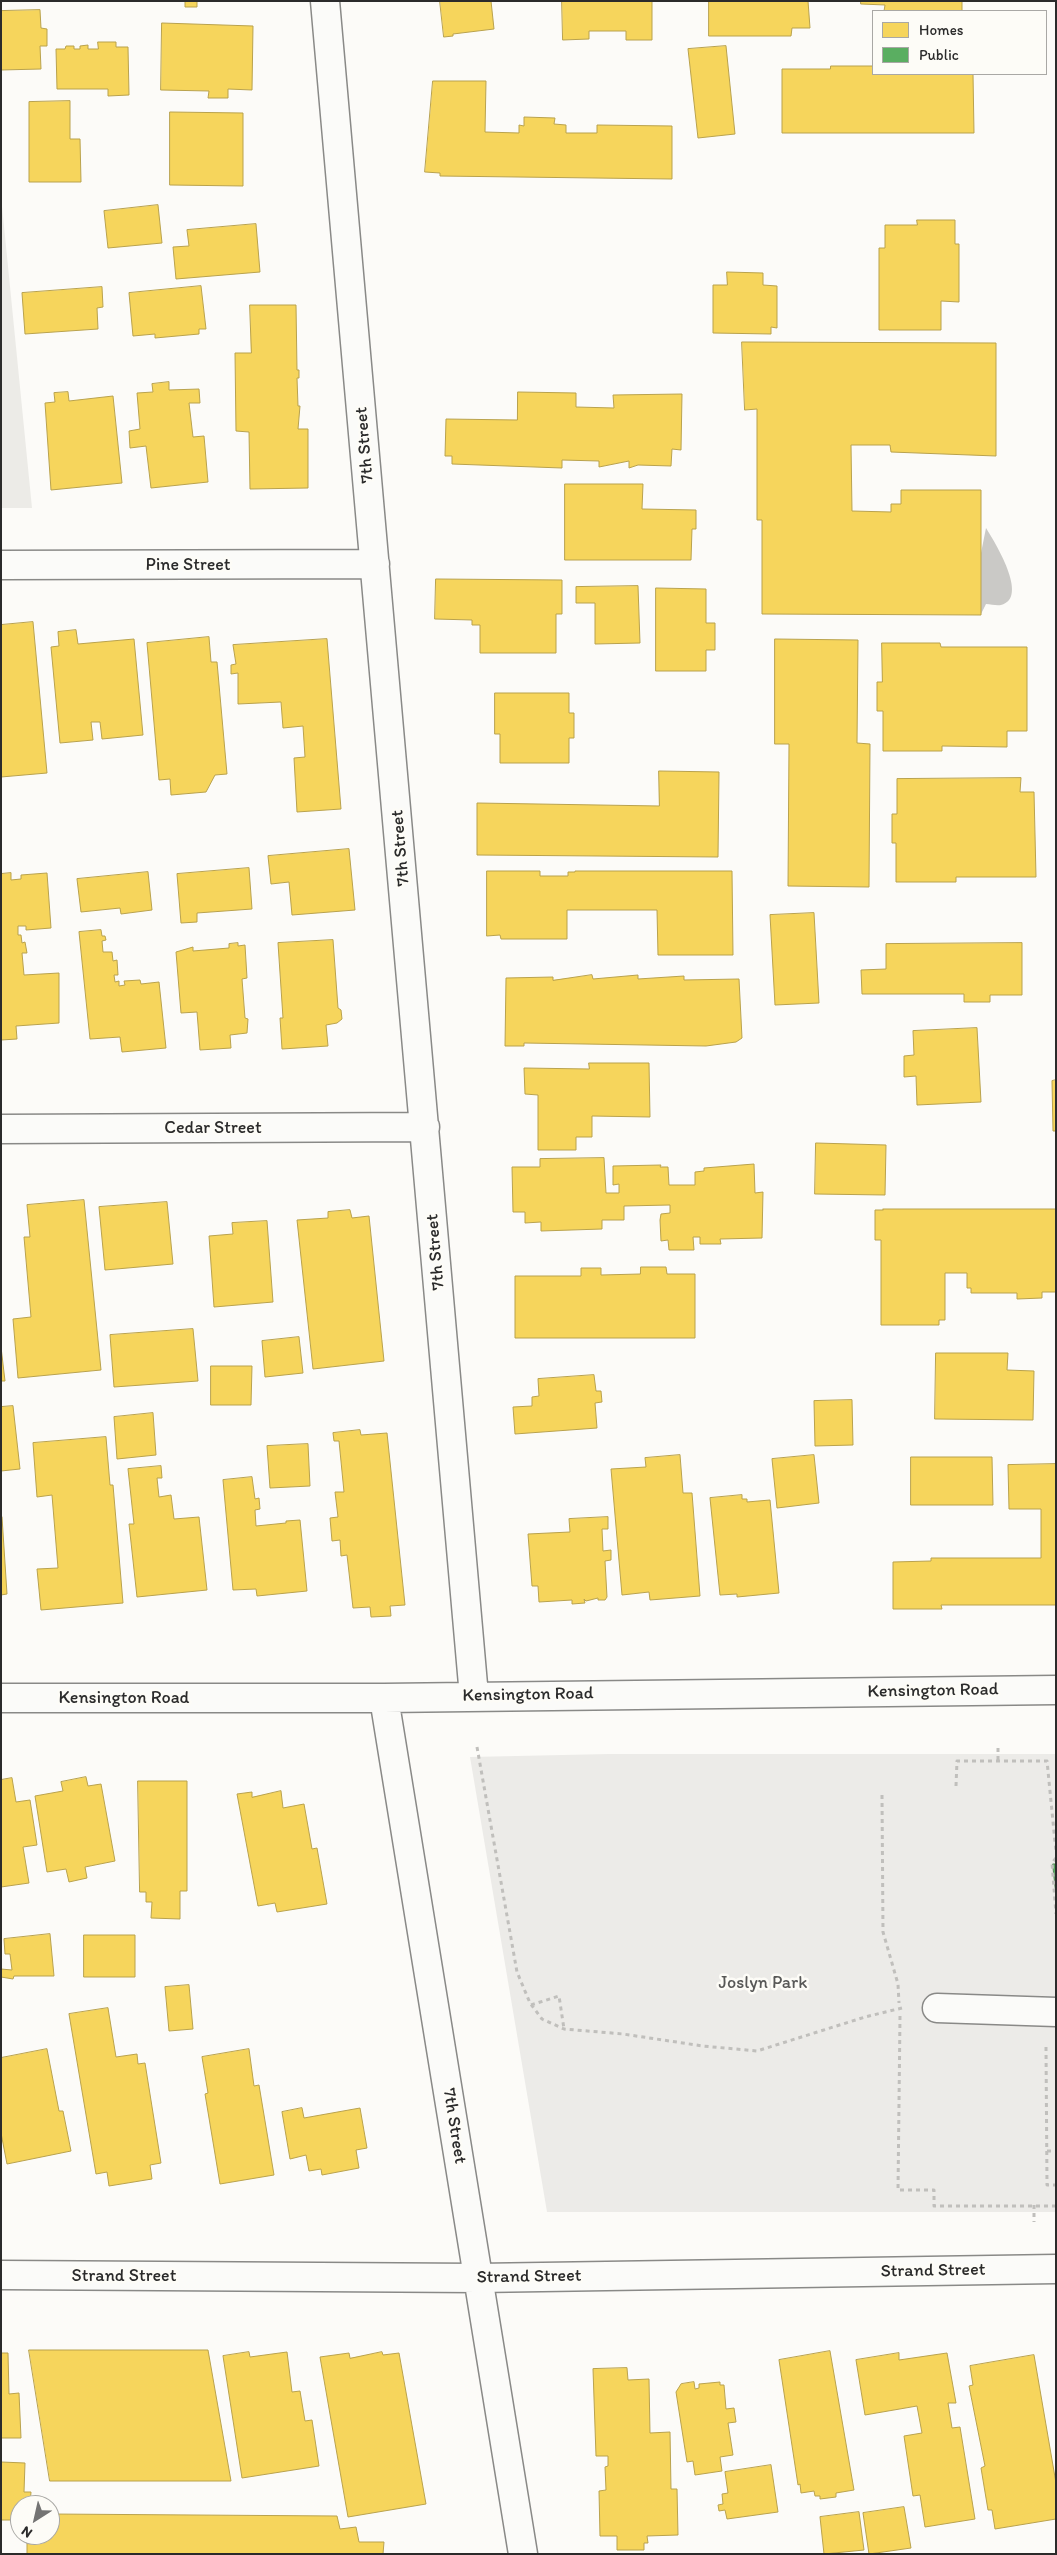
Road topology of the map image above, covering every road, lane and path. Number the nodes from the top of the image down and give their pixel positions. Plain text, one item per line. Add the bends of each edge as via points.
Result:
1 (325, 1) edge
2 (376, 564) junction
3 (1, 565) edge
4 (425, 1127) junction
5 (1, 1129) edge
6 (1056, 1690) edge
7 (474, 1696) junction
8 (1, 1698) edge
9 (384, 1698) junction
10 (998, 1744) dead end
11 (477, 1747) dead end
12 (998, 1760) junction
13 (956, 1786) dead end
14 (882, 1795) dead end
15 (1056, 1800) edge
16 (1051, 1801) junction
17 (1056, 1852) edge
18 (1056, 1858) edge
19 (1056, 1914) edge
20 (531, 2005) junction
21 (900, 2008) junction
22 (937, 2008) joint
23 (1051, 2012) edge
24 (564, 2029) junction
25 (1047, 2151) junction
26 (1056, 2152) edge
27 (1056, 2185) edge
28 (1034, 2205) junction
29 (1056, 2206) edge
30 (1034, 2222) dead end
31 (1056, 2269) edge
32 (1, 2275) edge
33 (478, 2278) junction
34 (523, 2554) edge

1 - 2 street, 7th Street
2 - 3 street, Pine Street
2 - 4 street, 7th Street
4 - 5 street, Cedar Street
4 - 7 street, 7th Street
6 - 7 street, Kensington Road
7 - 9 street, Kensington Road
8 - 9 street, Kensington Road
9 - 33 street, 7th Street
10 - 12 path
11 - 20 path via 517,1972
12 - 13 path via 957,1761
12 - 16 path via 1047,1761
14 - 21 path via 883,1932 898,1984
15 - 16 path
16 - 17 path
18 - 19 path via 1052,1863
20 - 24 path via 542,2019
20 - 24 path via 559,1996
21 - 22 path
21 - 24 path via 757,2051
21 - 28 path via 898,2190 934,2190 934,2206
22 - 23 street
23 - 25 path
25 - 26 path
25 - 27 path via 1046,2185
28 - 29 path
28 - 30 path
31 - 33 street, Strand Street
32 - 33 street, Strand Street
33 - 34 street, 7th Street

